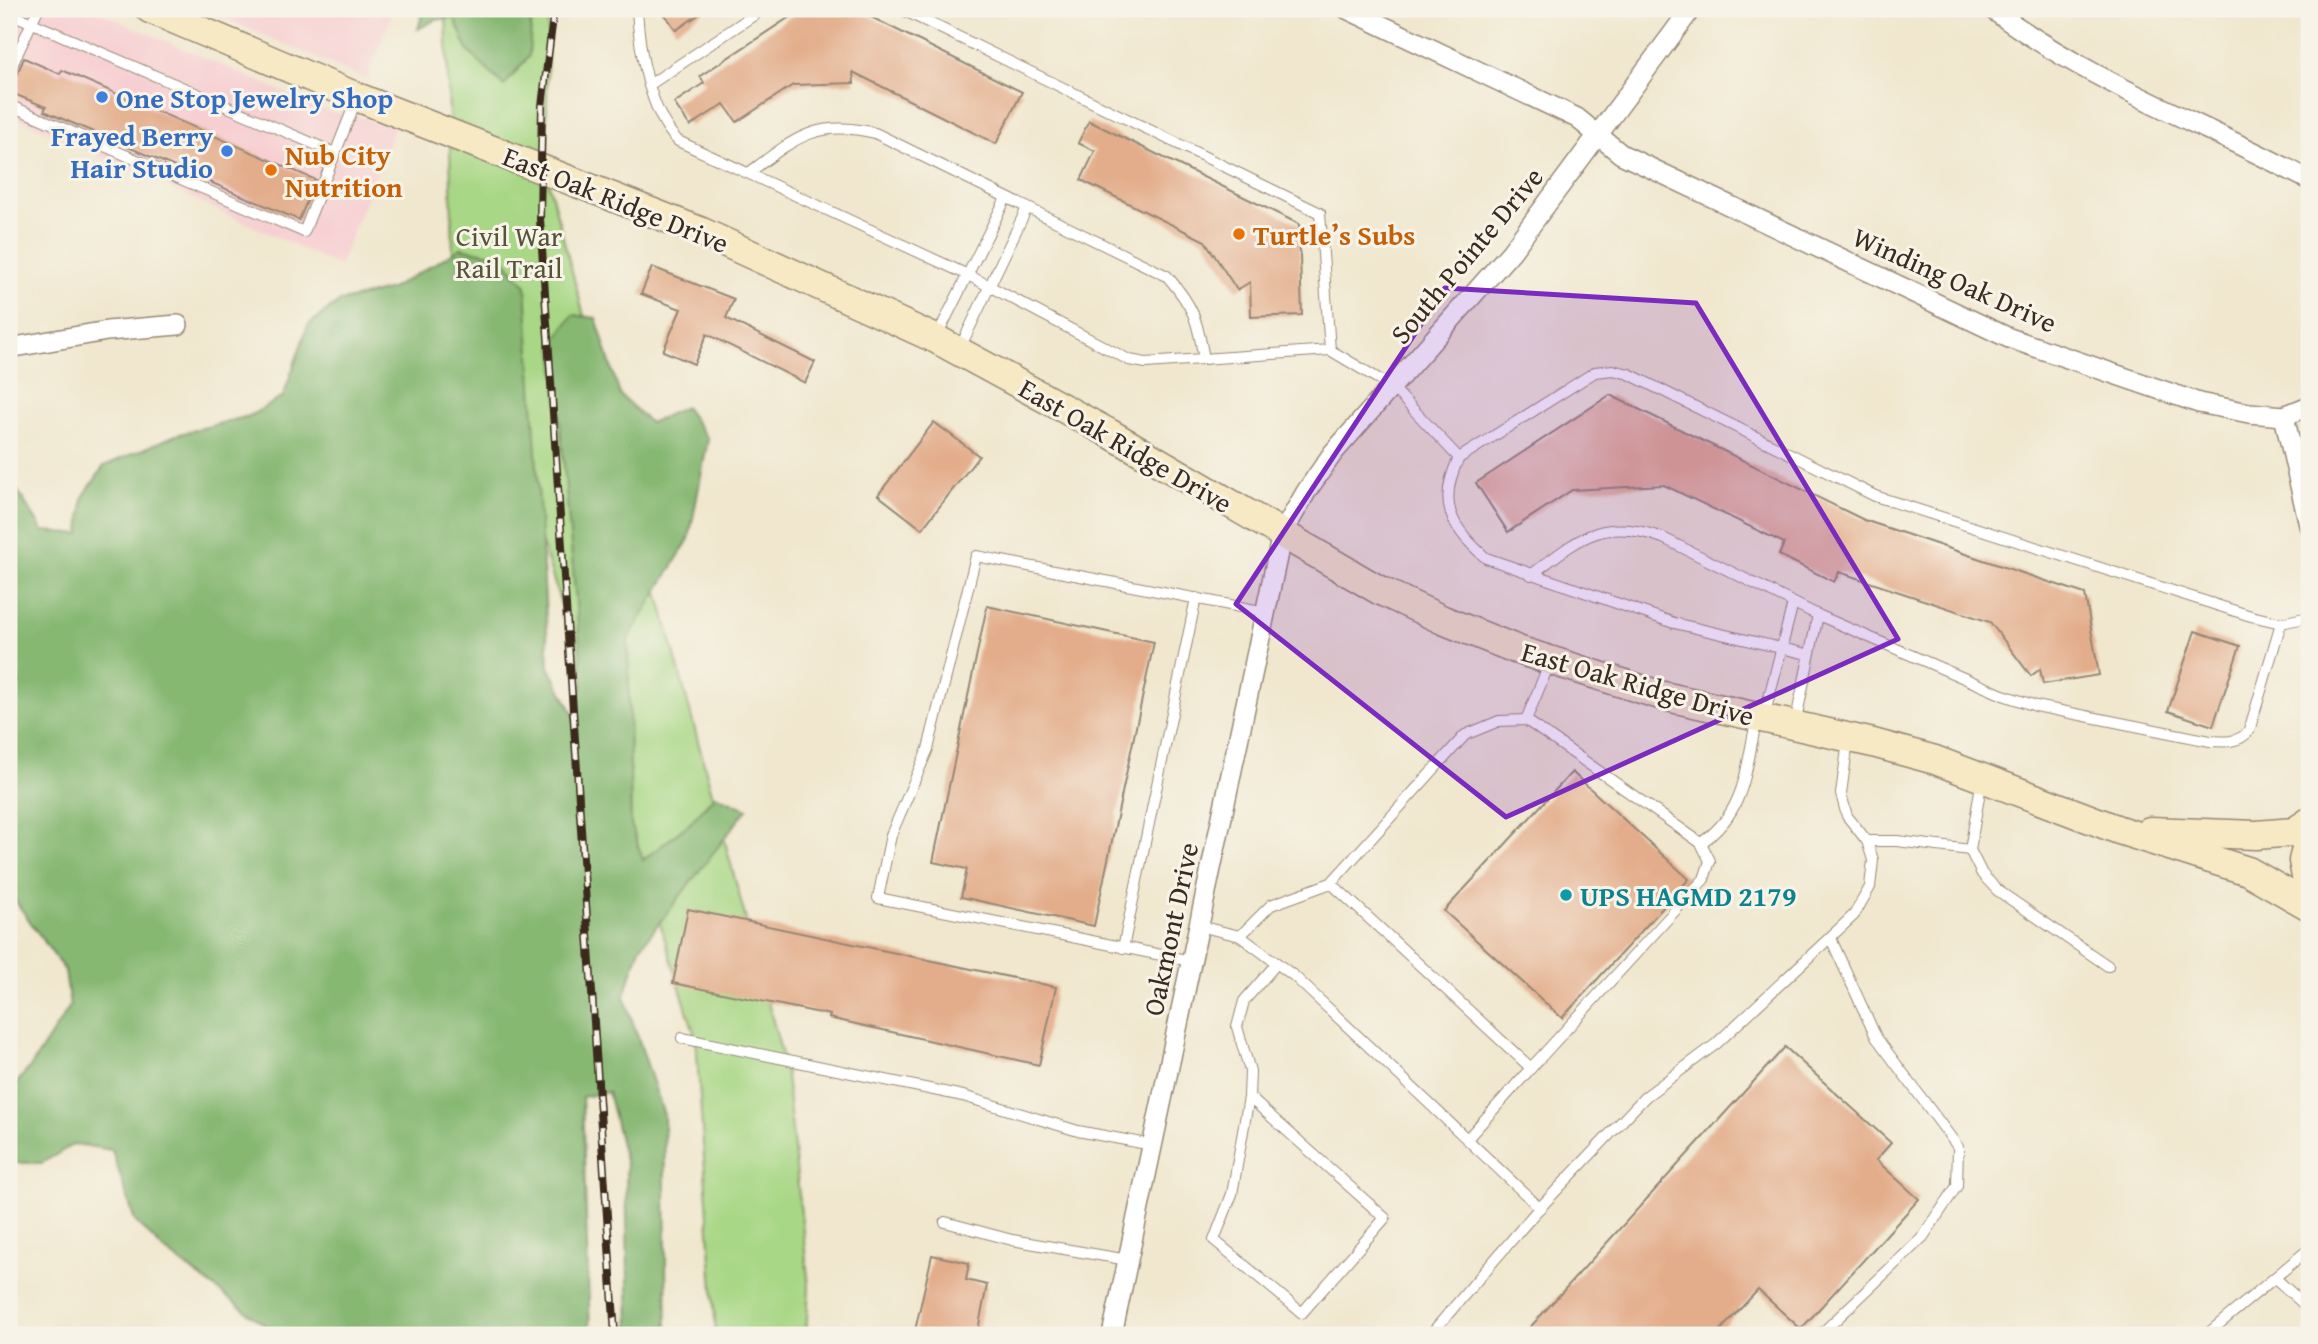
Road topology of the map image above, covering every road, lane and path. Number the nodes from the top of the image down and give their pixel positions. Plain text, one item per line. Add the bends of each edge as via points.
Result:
1 (38, 9) edge
2 (150, 9) edge
3 (637, 9) edge
4 (763, 9) edge
5 (901, 9) edge
6 (1347, 9) edge
7 (1691, 9) edge
8 (1992, 9) edge
9 (9, 13) edge
10 (31, 23) junction
11 (9, 72) edge
12 (649, 85) junction
13 (357, 97) junction
14 (9, 105) edge
15 (1597, 135) junction
16 (335, 153) junction
17 (750, 172) junction
18 (2309, 180) edge
19 (1006, 198) junction
20 (1027, 208) junction
21 (968, 275) junction
22 (989, 286) junction
23 (178, 326) dead end
24 (9, 342) edge
25 (947, 344) junction
26 (1330, 350) junction
27 (1204, 359) junction
28 (1392, 387) junction
29 (2309, 406) edge
30 (2284, 415) junction
31 (1459, 458) junction
32 (2309, 525) edge
33 (1282, 534) junction
34 (1531, 575) junction
35 (1196, 598) junction
36 (1793, 603) junction
37 (1266, 612) junction
38 (1818, 615) junction
39 (2309, 617) edge
40 (2281, 623) junction
41 (1781, 648) junction
42 (1807, 654) junction
43 (1550, 661) junction
44 (1760, 717) junction
45 (1526, 720) junction
46 (1795, 725) junction
47 (1849, 737) junction
48 (1982, 777) junction
49 (2309, 822) edge
50 (2119, 830) junction
51 (2309, 835) edge
52 (1867, 841) junction
53 (1701, 843) junction
54 (1970, 850) junction
55 (1331, 884) junction
56 (2309, 893) edge
57 (2309, 906) edge
58 (1199, 926) junction
59 (1240, 936) junction
60 (1831, 939) junction
61 (1124, 947) junction
62 (1191, 961) junction
63 (1277, 963) junction
64 (2108, 965) dead end
65 (682, 1038) dead end
66 (1531, 1068) junction
67 (1249, 1097) junction
68 (1467, 1139) junction
69 (1152, 1145) junction
70 (1540, 1208) junction
71 (945, 1222) dead end
72 (2309, 1249) edge
73 (1128, 1260) junction
74 (2274, 1278) junction
75 (2309, 1309) edge
76 (1112, 1335) edge
77 (1430, 1335) edge
78 (1820, 1335) edge
79 (2206, 1335) edge

1 - 10 lane
2 - 13 main road, East Oak Ridge Drive
3 - 12 lane
4 - 12 lane
5 - 26 lane via 1320,212
6 - 15 street, Winding Oak Drive via 1577,118
7 - 15 street, South Pointe Drive
8 - 18 street via 2085,71
9 - 10 lane
10 - 11 lane
10 - 16 lane
12 - 17 lane via 657,112 678,141
13 - 16 lane
13 - 25 main road, East Oak Ridge Drive via 702,232
14 - 16 lane via 304,232
15 - 28 street, South Pointe Drive via 1511,252
15 - 30 street, Winding Oak Drive via 1621,154 2009,338 2199,403
17 - 19 lane via 810,131 853,128 875,133
17 - 21 lane
19 - 20 lane
19 - 21 lane
20 - 22 lane
20 - 27 lane via 1167,276 1197,318
21 - 22 lane
21 - 25 lane
22 - 25 lane
22 - 27 lane via 1129,360
23 - 24 street
25 - 33 main road, East Oak Ridge Drive
26 - 27 lane
26 - 28 lane
28 - 31 lane
28 - 33 street, South Pointe Drive via 1333,453
29 - 30 street, Winding Oak Drive
30 - 32 street
31 - 34 lane via 1448,480 1452,519 1470,545 1486,558
31 - 40 lane via 1595,372 1613,370 1875,496
33 - 37 street, Oakmont Drive
33 - 43 main road, East Oak Ridge Drive via 1389,595
34 - 36 lane via 1579,538 1599,530 1639,529
34 - 41 lane via 1674,623
35 - 37 lane
35 - 61 lane
35 - 61 lane via 976,556 928,749 891,835 878,898
36 - 38 lane
36 - 41 lane
37 - 58 street, Oakmont Drive
38 - 40 lane via 2036,706 2228,742 2249,730
38 - 42 lane
39 - 40 lane
41 - 42 lane
41 - 44 lane
42 - 46 lane
43 - 44 main road, East Oak Ridge Drive via 1663,696
43 - 45 lane
44 - 46 main road, East Oak Ridge Drive
44 - 53 lane via 1737,807 1719,831
45 - 53 lane
45 - 55 lane via 1499,722 1465,735
46 - 47 main road, East Oak Ridge Drive
47 - 48 main road, East Oak Ridge Drive
47 - 52 lane via 1841,794 1847,816
48 - 50 main road, East Oak Ridge Drive
48 - 54 lane
49 - 50 main road, East Oak Ridge Drive via 2294,832 2256,835
50 - 57 main road, East Oak Ridge Drive via 2248,871
51 - 56 main road via 2303,861
52 - 54 lane
52 - 60 lane via 1873,860 1870,887 1854,915
53 - 66 lane via 1710,861 1704,879
54 - 64 lane via 1997,890
55 - 59 lane via 1271,905
55 - 66 lane
58 - 59 lane
58 - 62 street, Oakmont Drive
59 - 63 lane
60 - 70 lane via 1716,1044 1645,1097
60 - 78 lane via 1876,1037 1958,1147 1957,1186 1923,1237
61 - 62 lane
62 - 69 street, Oakmont Drive
63 - 67 lane via 1244,1001 1237,1027 1250,1071
63 - 68 lane
65 - 69 lane via 962,1096 1078,1131
66 - 68 lane
67 - 67 lane via 1232,1194 1214,1240 1302,1314 1385,1218
68 - 70 lane
69 - 73 street, Oakmont Drive
70 - 77 lane
71 - 73 lane via 1012,1240
72 - 74 lane
73 - 76 street, Oakmont Drive
74 - 75 lane
74 - 79 lane

